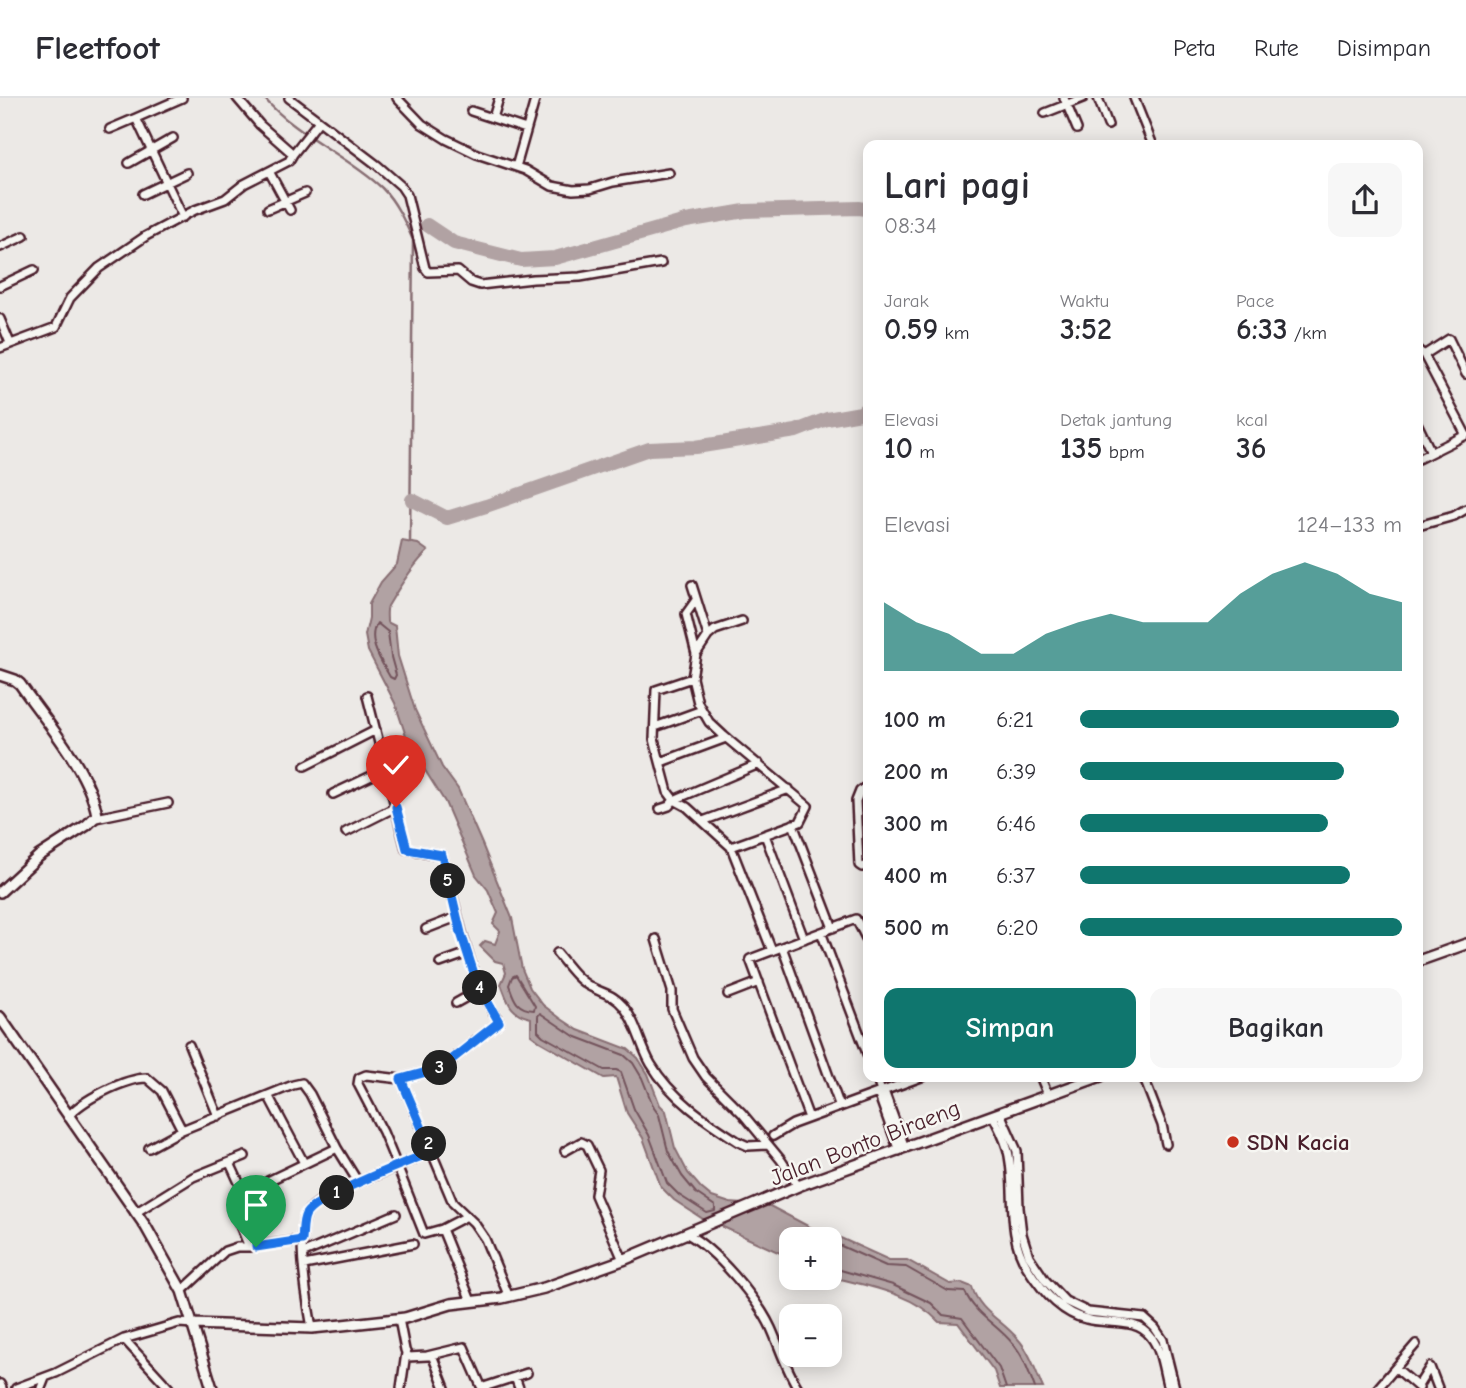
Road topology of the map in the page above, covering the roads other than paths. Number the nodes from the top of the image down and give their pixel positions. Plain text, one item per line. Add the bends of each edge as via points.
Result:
1 (237, 98) edge
2 (289, 98) edge
3 (397, 98) edge
4 (499, 98) edge
5 (1083, 98) edge
6 (1098, 98) edge
7 (1133, 98) edge
8 (178, 99) edge
9 (535, 100) dead end
10 (1065, 102) edge
11 (471, 111) dead end
12 (1045, 113) dead end
13 (136, 118) junction
14 (493, 118) junction
15 (316, 124) junction
16 (1108, 125) dead end
17 (110, 129) dead end
18 (1077, 129) dead end
19 (527, 130) junction
20 (173, 138) dead end
21 (1151, 140) edge
22 (152, 150) junction
23 (294, 152) junction
24 (130, 163) dead end
25 (516, 167) junction
26 (187, 173) dead end
27 (270, 173) junction
28 (669, 173) dead end
29 (167, 183) junction
30 (305, 193) dead end
31 (143, 194) dead end
32 (285, 201) junction
33 (268, 208) dead end
34 (290, 210) dead end
35 (183, 217) junction
36 (24, 236) dead end
37 (0, 247) edge
38 (660, 263) dead end
39 (34, 270) dead end
40 (0, 286) edge
41 (0, 319) edge
42 (10, 343) junction
43 (0, 348) edge
44 (1423, 351) edge
45 (1423, 356) edge
46 (1466, 374) edge
47 (1423, 435) edge
48 (1466, 435) edge
49 (1432, 452) junction
50 (1423, 456) edge
51 (1466, 509) edge
52 (1423, 525) edge
53 (692, 585) dead end
54 (696, 600) junction
55 (742, 621) dead end
56 (708, 636) junction
57 (696, 654) junction
58 (0, 675) edge
59 (692, 678) junction
60 (367, 696) dead end
61 (702, 710) junction
62 (654, 727) junction
63 (376, 730) junction
64 (726, 738) junction
65 (662, 762) junction
66 (760, 764) junction
67 (305, 766) dead end
68 (386, 769) junction
69 (789, 789) junction
70 (863, 789) edge
71 (333, 794) dead end
72 (674, 800) junction
73 (168, 803) dead end
74 (396, 807) junction
75 (660, 809) dead end
76 (96, 818) junction
77 (704, 821) junction
78 (793, 824) junction
79 (346, 832) dead end
80 (765, 835) junction
81 (731, 848) junction
82 (863, 867) edge
83 (0, 892) edge
84 (457, 917) junction
85 (833, 928) junction
86 (426, 929) dead end
87 (821, 932) junction
88 (863, 932) edge
89 (656, 939) dead end
90 (804, 939) junction
91 (1466, 944) edge
92 (782, 947) junction
93 (772, 951) junction
94 (468, 953) junction
95 (557, 953) dead end
96 (1423, 959) edge
97 (440, 964) dead end
98 (759, 982) junction
99 (481, 989) junction
100 (728, 994) dead end
101 (456, 1003) dead end
102 (0, 1017) edge
103 (863, 1043) edge
104 (189, 1045) dead end
105 (401, 1079) junction
106 (878, 1082) edge
107 (908, 1082) edge
108 (1043, 1082) edge
109 (1084, 1082) edge
110 (1145, 1082) edge
111 (881, 1092) junction
112 (268, 1095) junction
113 (1048, 1095) junction
114 (840, 1107) junction
115 (997, 1114) junction
116 (218, 1116) junction
117 (68, 1117) junction
118 (809, 1118) junction
119 (182, 1130) junction
120 (773, 1136) dead end
121 (1166, 1144) dead end
122 (767, 1145) junction
123 (149, 1148) dead end
124 (337, 1148) junction
125 (902, 1149) junction
126 (565, 1151) dead end
127 (432, 1152) junction
128 (245, 1156) dead end
129 (230, 1163) junction
130 (304, 1163) junction
131 (397, 1166) junction
132 (358, 1182) junction
133 (798, 1186) junction
134 (247, 1200) junction
135 (135, 1213) junction
136 (396, 1214) dead end
137 (467, 1216) junction
138 (442, 1229) junction
139 (687, 1234) junction
140 (302, 1240) junction
141 (413, 1244) dead end
142 (249, 1247) junction
143 (304, 1253) junction
144 (623, 1260) junction
145 (304, 1265) junction
146 (182, 1291) junction
147 (509, 1297) junction
148 (471, 1301) junction
149 (399, 1319) junction
150 (193, 1324) junction
151 (312, 1328) junction
152 (124, 1339) junction
153 (1416, 1344) dead end
154 (406, 1353) junction
155 (432, 1354) junction
156 (1396, 1368) junction
157 (527, 1373) dead end
158 (403, 1375) junction
159 (515, 1377) junction
160 (45, 1378) junction
161 (482, 1387) edge
162 (1418, 1387) edge
163 (16, 1388) edge
164 (41, 1388) edge
165 (169, 1388) edge
166 (212, 1388) edge
167 (401, 1388) edge
168 (408, 1388) edge
169 (445, 1388) edge
170 (519, 1388) edge
171 (798, 1388) edge
172 (1168, 1388) edge
173 (1175, 1388) edge
174 (1378, 1388) edge
175 (1438, 1388) edge

1 - 23 street via 260,125
2 - 15 street
3 - 25 street via 422,124 446,139
4 - 14 street
5 - 10 street
6 - 16 street
7 - 21 street
8 - 13 street
9 - 19 street
10 - 12 street
10 - 18 street
11 - 14 street
13 - 17 street
13 - 22 street
14 - 19 street
15 - 23 street
15 - 38 street via 377,164 405,191 428,272 458,271 480,285 580,277
19 - 25 street
20 - 22 street
22 - 24 street
22 - 29 street
23 - 27 street
25 - 28 street via 552,186 573,190
26 - 29 street
27 - 32 street
27 - 35 street
29 - 31 street
29 - 35 street
30 - 32 street
32 - 33 street
32 - 34 street
35 - 42 street via 99,268 70,298 55,327
36 - 37 street
39 - 40 street
41 - 42 street
42 - 43 street
44 - 46 street via 1449,339
45 - 48 street
47 - 49 street
48 - 49 street
49 - 50 street
51 - 52 street
53 - 54 street
54 - 56 street
54 - 57 street via 686,614
55 - 56 street
56 - 57 street
57 - 59 street
58 - 76 street via 20,684 73,762
59 - 61 street
59 - 62 street via 656,691
60 - 63 street
61 - 62 street
61 - 64 street
62 - 65 street
63 - 67 street
63 - 68 street
64 - 65 street
64 - 66 street
65 - 72 street
66 - 69 street
66 - 72 street
68 - 71 street
68 - 74 street
69 - 77 street
69 - 78 street via 808,806 800,822
70 - 82 street via 856,801 859,865
72 - 75 street
72 - 77 street
73 - 76 street
74 - 79 street
74 - 84 street via 407,849 442,855
76 - 83 street via 39,856
77 - 81 street
78 - 80 street
78 - 85 street
80 - 81 street
80 - 90 street
81 - 93 street
84 - 86 street
84 - 94 street
85 - 87 street
85 - 88 street via 856,919
87 - 90 street
87 - 103 street
89 - 122 street via 672,991 672,1009 693,1058
90 - 92 street
91 - 96 street
92 - 93 street
92 - 114 street
93 - 98 street via 750,959
94 - 97 street
94 - 99 street
95 - 122 street via 584,982 611,994 623,1006 649,1061 675,1095 739,1142
98 - 100 street
98 - 118 street
99 - 101 street
99 - 105 street via 499,1022 441,1068
102 - 117 street
104 - 116 street
105 - 127 street
105 - 131 street via 366,1075 358,1081
106 - 111 street
107 - 111 street
108 - 113 street
109 - 113 street, Jalan Bonto Biraeng
110 - 121 street
111 - 114 street
111 - 125 street
112 - 116 street
112 - 124 street via 305,1085
112 - 130 street
113 - 115 street, Jalan Bonto Biraeng
114 - 118 street
115 - 125 street, Jalan Bonto Biraeng
115 - 172 street via 1009,1155 1017,1246 1026,1265 1041,1287 1069,1312 1146,1330 1159,1354
115 - 173 street via 1017,1151 1019,1208 1029,1256 1065,1301 1088,1312 1144,1318 1163,1340
116 - 119 street
117 - 119 street via 88,1100 141,1078 152,1080 162,1091
117 - 135 street
118 - 120 street
119 - 123 street
122 - 133 street
124 - 130 street
124 - 132 street
125 - 133 street, Jalan Bonto Biraeng
126 - 144 street via 581,1142 588,1148 600,1173 595,1195
127 - 131 street
127 - 137 street via 453,1203
128 - 129 street
129 - 134 street
129 - 135 street via 192,1177
130 - 134 street via 268,1181
131 - 132 street
131 - 138 street via 424,1234
132 - 140 street via 308,1211
133 - 139 street, Jalan Bonto Biraeng
134 - 142 street via 233,1209
135 - 146 street
136 - 143 street
137 - 138 street
137 - 147 street via 485,1239
138 - 148 street
139 - 144 street, Jalan Bonto Biraeng
139 - 171 street via 710,1251 756,1302
140 - 142 street
140 - 143 street
141 - 145 street
142 - 146 street via 225,1251
143 - 145 street
144 - 147 street, Jalan Bonto Biraeng
145 - 151 street
146 - 150 street
147 - 148 street, Jalan Bonto Biraeng
148 - 149 street, Jalan Bonto Biraeng
149 - 151 street, Jalan Bonto Biraeng
149 - 154 street
150 - 151 street, Jalan Bonto Biraeng
150 - 152 street via 179,1323
150 - 166 street
152 - 160 street
152 - 165 street
153 - 156 street
154 - 155 street via 409,1357
154 - 158 street
155 - 161 street via 465,1348
155 - 169 street
156 - 162 street
156 - 174 street
157 - 159 street
158 - 167 street
158 - 168 street
159 - 161 street
159 - 170 street
160 - 163 street
160 - 164 street
162 - 175 street via 1430,1367

